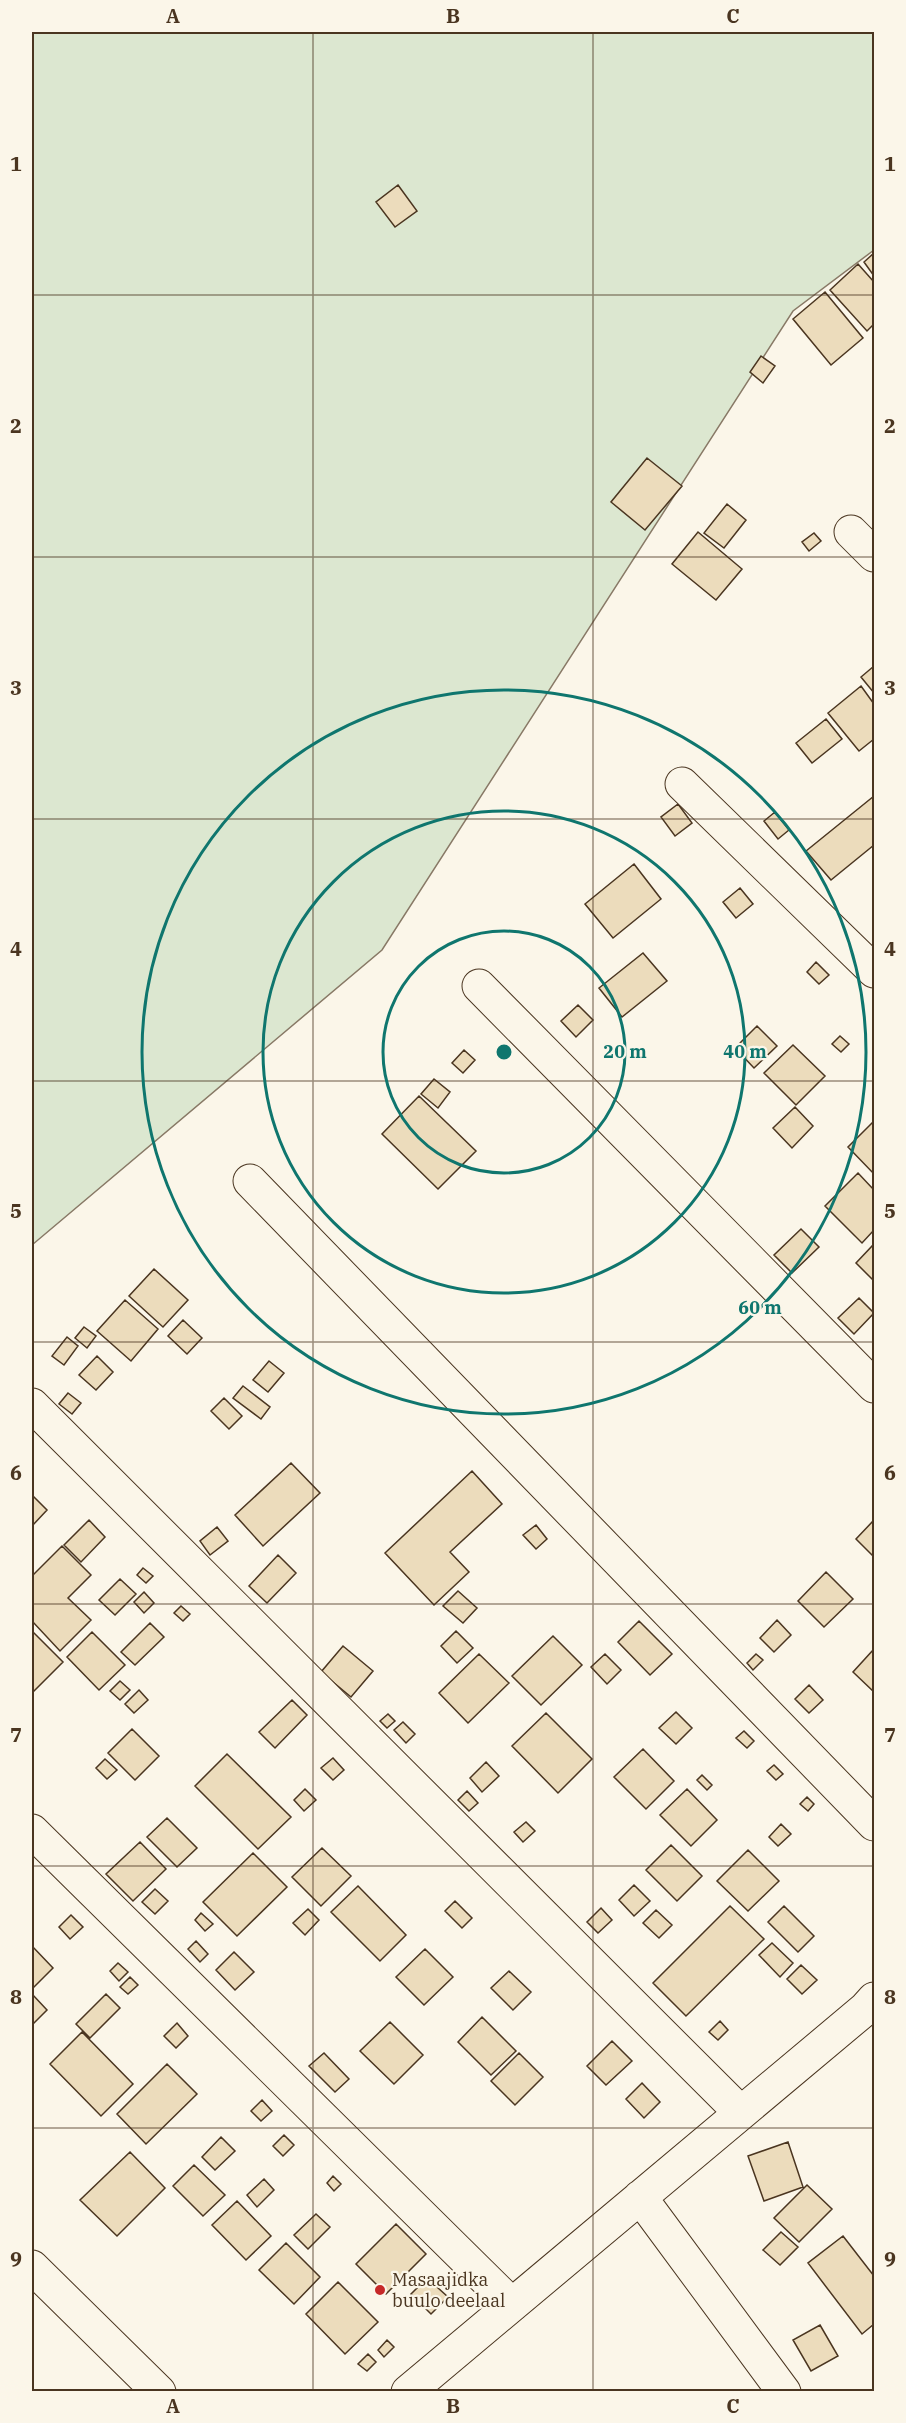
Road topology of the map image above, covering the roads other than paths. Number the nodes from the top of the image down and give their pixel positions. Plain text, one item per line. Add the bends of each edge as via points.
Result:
1 (851, 532) dead end
2 (874, 555) edge
3 (682, 784) dead end
4 (874, 971) edge
5 (479, 986) dead end
6 (250, 1181) dead end
7 (874, 1386) edge
8 (32, 1405) edge
9 (874, 1824) edge
10 (32, 1831) edge
11 (872, 2010) edge
12 (741, 2113) junction
13 (640, 2197) junction
14 (32, 2267) edge
15 (512, 2305) junction
16 (412, 2390) edge
17 (159, 2391) edge
18 (784, 2391) edge

1 - 2 street
3 - 4 street
5 - 7 street
6 - 9 street
8 - 12 street
10 - 15 street
11 - 12 street
12 - 13 street
13 - 15 street
13 - 18 street
14 - 17 street
15 - 16 street

